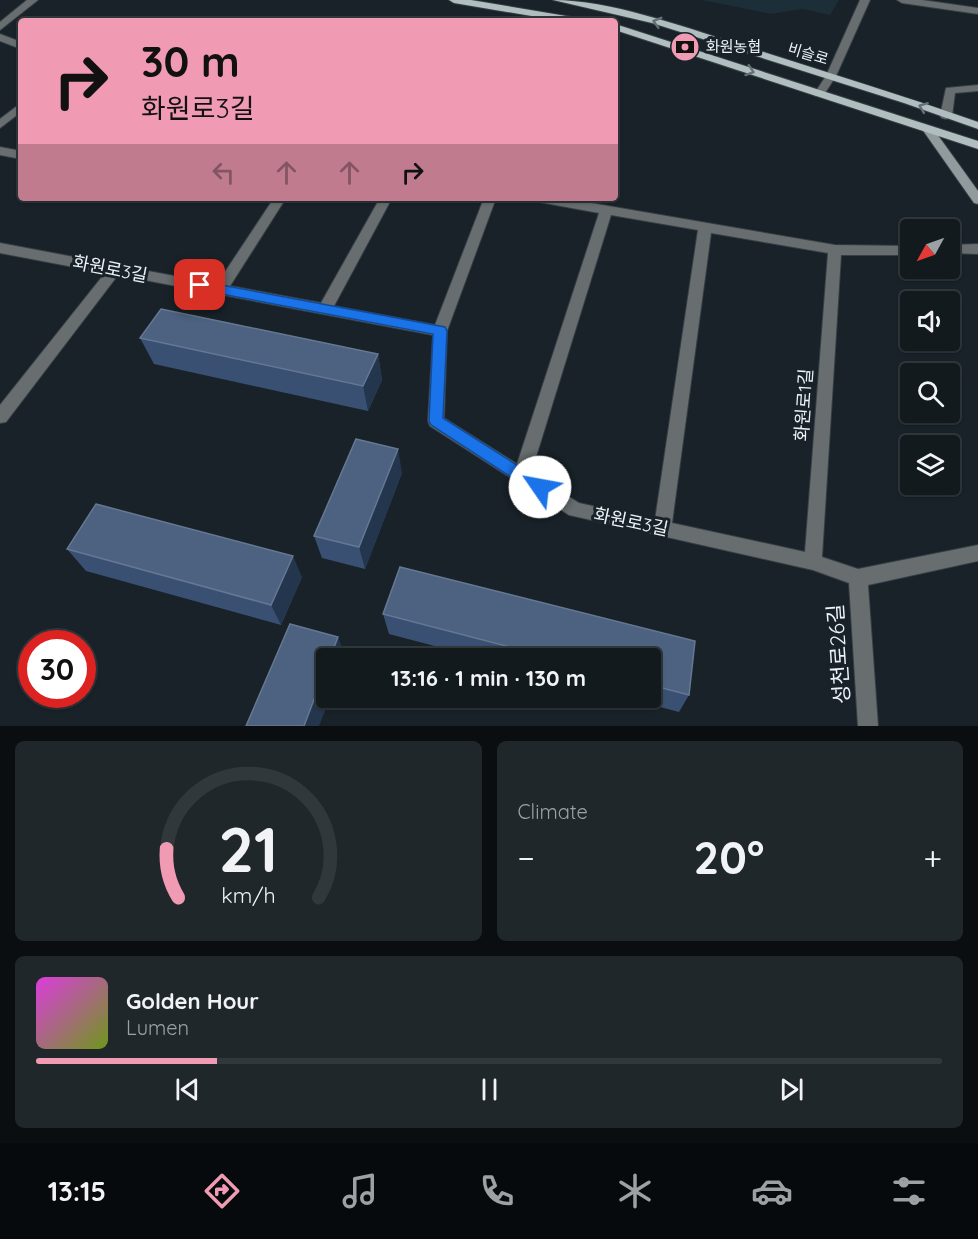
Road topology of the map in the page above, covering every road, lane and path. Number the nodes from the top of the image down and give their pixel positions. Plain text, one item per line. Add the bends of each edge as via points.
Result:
1 (33, 0) edge
2 (454, 0) edge
3 (558, 0) edge
4 (865, 0) edge
5 (902, 0) edge
6 (978, 11) edge
7 (561, 18) edge
8 (0, 27) edge
9 (618, 30) edge
10 (0, 37) edge
11 (18, 45) edge
12 (831, 76) junction
13 (978, 88) edge
14 (819, 94) junction
15 (18, 109) edge
16 (946, 116) junction
17 (0, 125) edge
18 (978, 126) edge
19 (928, 129) junction
20 (978, 145) edge
21 (0, 151) edge
22 (18, 154) edge
23 (978, 200) edge
24 (278, 201) edge
25 (384, 201) edge
26 (489, 201) edge
27 (556, 201) edge
28 (606, 210) junction
29 (705, 227) junction
30 (0, 248) edge
31 (960, 249) edge
32 (978, 249) edge
33 (835, 250) junction
34 (900, 250) edge
35 (115, 269) junction
36 (221, 290) junction
37 (325, 309) junction
38 (440, 331) junction
39 (0, 417) edge
40 (522, 476) junction
41 (662, 529) junction
42 (978, 553) edge
43 (813, 562) junction
44 (858, 578) junction
45 (868, 726) edge

1 - 8 street
2 - 7 main road
12 -> 3 main road, 비슬로 via 654,21
4 - 12 street
5 - 6 street
9 -> 14 main road, 비슬로
10 - 11 street
12 - 14 street
16 -> 12 main road, 비슬로
13 - 16 street via 950,90
14 - 19 main road, 비슬로
15 - 17 street
16 - 18 main road, 비슬로
19 - 20 main road, 비슬로
19 - 23 street
21 - 22 street
24 - 36 street
25 - 37 street
26 - 38 street
27 - 28 street
28 - 29 street
28 - 40 street
29 - 33 street
29 - 41 street
30 - 35 street, 화원로3길
31 - 32 street
33 - 34 street
33 - 43 street, 화원로1길
35 - 36 street, 화원로3길
35 - 39 street
36 - 37 street, 화원로3길
37 - 38 street, 화원로3길
38 - 40 street, 화원로3길 via 436,421
40 - 41 street, 화원로3길 via 575,510
41 - 43 street, 화원로3길
42 - 44 street
43 - 44 street, 화원로3길
44 - 45 street, 성천로26길

